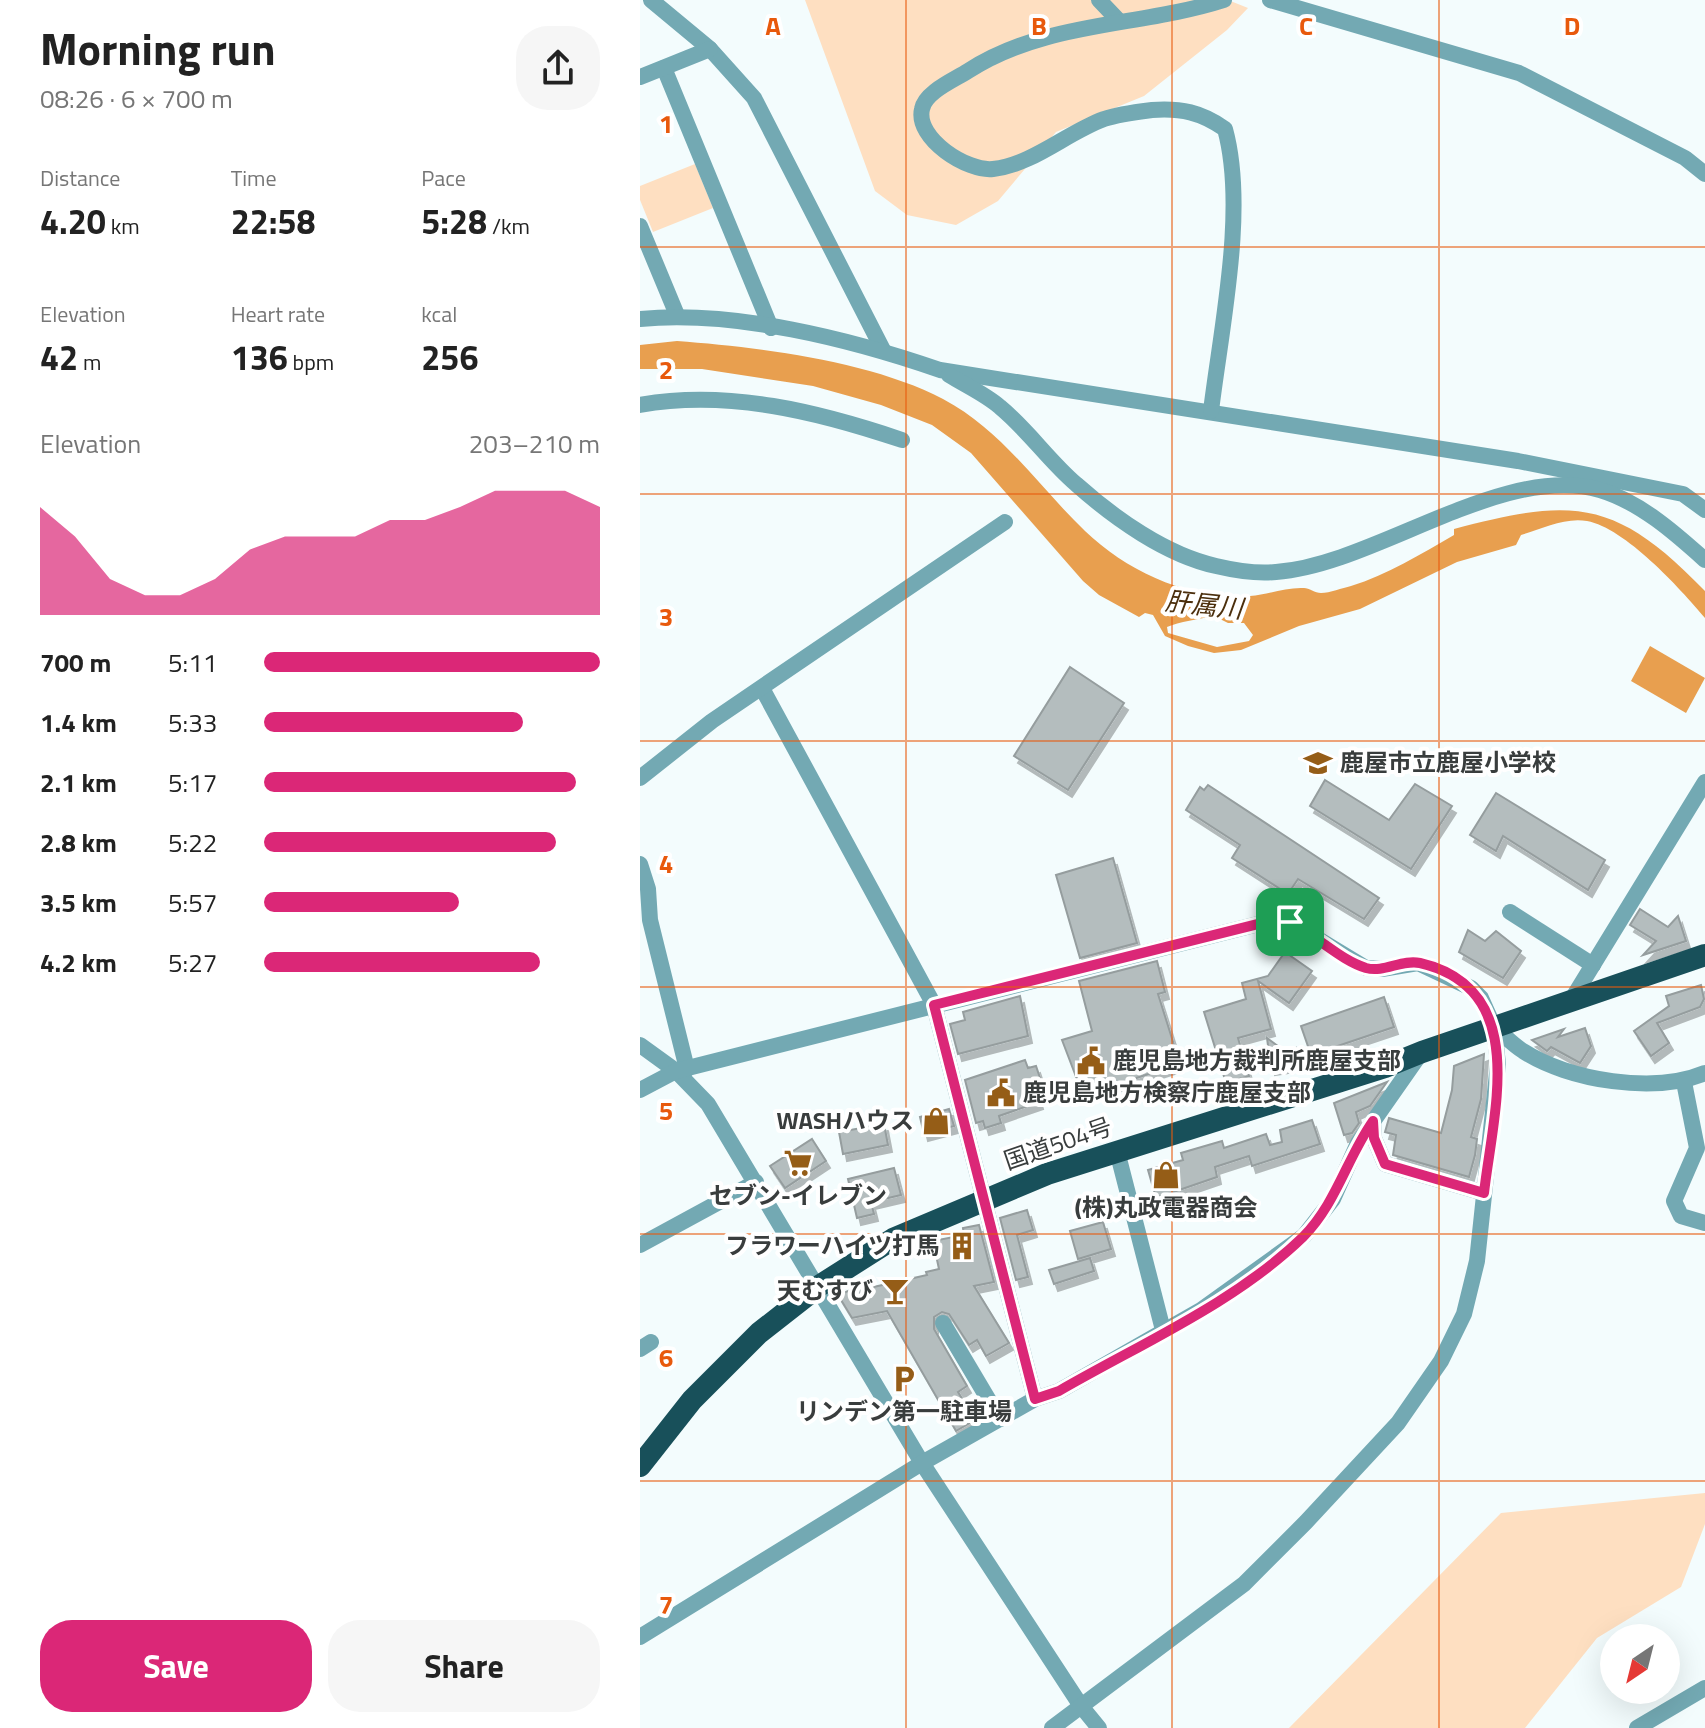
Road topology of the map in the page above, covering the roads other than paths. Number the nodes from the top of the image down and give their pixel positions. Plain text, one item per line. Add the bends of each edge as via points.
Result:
1 (651, 0) edge
2 (1099, 0) edge
3 (1224, 0) edge
4 (1270, 0) edge
5 (1119, 21) junction
6 (710, 49) junction
7 (664, 68) junction
8 (640, 77) edge
9 (1705, 174) edge
10 (640, 226) edge
11 (677, 315) junction
12 (640, 319) edge
13 (771, 328) junction
14 (883, 350) junction
15 (940, 370) junction
16 (640, 405) edge
17 (1211, 411) junction
18 (902, 440) dead end
19 (1705, 510) edge
20 (1005, 522) dead end
21 (1705, 560) edge
22 (763, 690) junction
23 (640, 778) edge
24 (1705, 782) edge
25 (640, 864) edge
26 (1510, 912) dead end
27 (1705, 955) edge
28 (1593, 965) junction
29 (1572, 999) junction
30 (934, 1005) junction
31 (1494, 1027) junction
32 (640, 1045) edge
33 (1422, 1052) junction
34 (682, 1070) junction
35 (1705, 1073) edge
36 (1684, 1082) junction
37 (640, 1090) edge
38 (1373, 1121) junction
39 (1117, 1151) junction
40 (756, 1182) junction
41 (1484, 1193) junction
42 (983, 1198) junction
43 (1705, 1223) edge
44 (640, 1245) edge
45 (819, 1286) junction
46 (943, 1323) dead end
47 (1163, 1330) junction
48 (1035, 1399) junction
49 (1000, 1419) junction
50 (922, 1463) junction
51 (640, 1466) edge
52 (640, 1637) edge
53 (1705, 1688) edge
54 (1081, 1706) junction
55 (1052, 1728) edge
56 (1099, 1728) edge
57 (1637, 1728) edge

1 - 6 street
2 - 5 street
3 - 5 street
4 - 9 street via 1519,73 1685,158
5 - 17 street via 1053,34 973,68 931,95 922,108 923,123 934,144 960,160 990,169 1018,163 1103,120 1132,112 1173,108 1203,113 1225,129 1234,164 1232,205
6 - 7 street
6 - 14 street via 769,122
7 - 8 street
7 - 13 street
10 - 11 street
11 - 12 street
11 - 13 street
13 - 14 street
14 - 15 street
15 - 17 street
15 - 21 street via 999,406 1076,484 1119,516 1171,551 1215,566 1275,573 1334,560 1493,500 1556,485 1599,490 1642,510
16 - 18 street via 681,397 732,400 846,421
17 - 19 street via 1683,494
20 - 22 street
22 - 23 street via 712,721
22 - 30 street
24 - 28 street
25 - 34 street
26 - 28 street
27 - 29 highway, 国道504号
28 - 29 street
29 - 31 highway, 国道504号
30 - 31 street via 1274,920 1290,922 1366,968 1418,963 1448,976 1481,998
30 - 34 street
30 - 42 street
31 - 33 highway, 国道504号
31 - 36 street via 1523,1051 1555,1066 1640,1084
31 - 41 street via 1498,1064
32 - 34 street
33 - 38 street
33 - 39 highway, 国道504号
34 - 37 street
34 - 40 street
35 - 36 street
36 - 43 street via 1697,1148 1674,1201 1681,1216
38 - 41 street via 1385,1164
38 - 47 street via 1333,1199 1304,1236 1252,1277
39 - 42 highway, 国道504号
39 - 47 street
40 - 44 street
40 - 45 street
41 - 54 street via 1477,1261 1464,1314 1441,1361 1398,1423 1244,1584
42 - 45 highway, 国道504号 via 893,1239
42 - 48 street
45 - 50 street
45 - 51 highway, 国道504号 via 759,1333
46 - 49 street
47 - 48 street via 1059,1391
48 - 49 street
49 - 50 street
50 - 52 street
50 - 54 street
53 - 57 street
54 - 55 street
54 - 56 street

